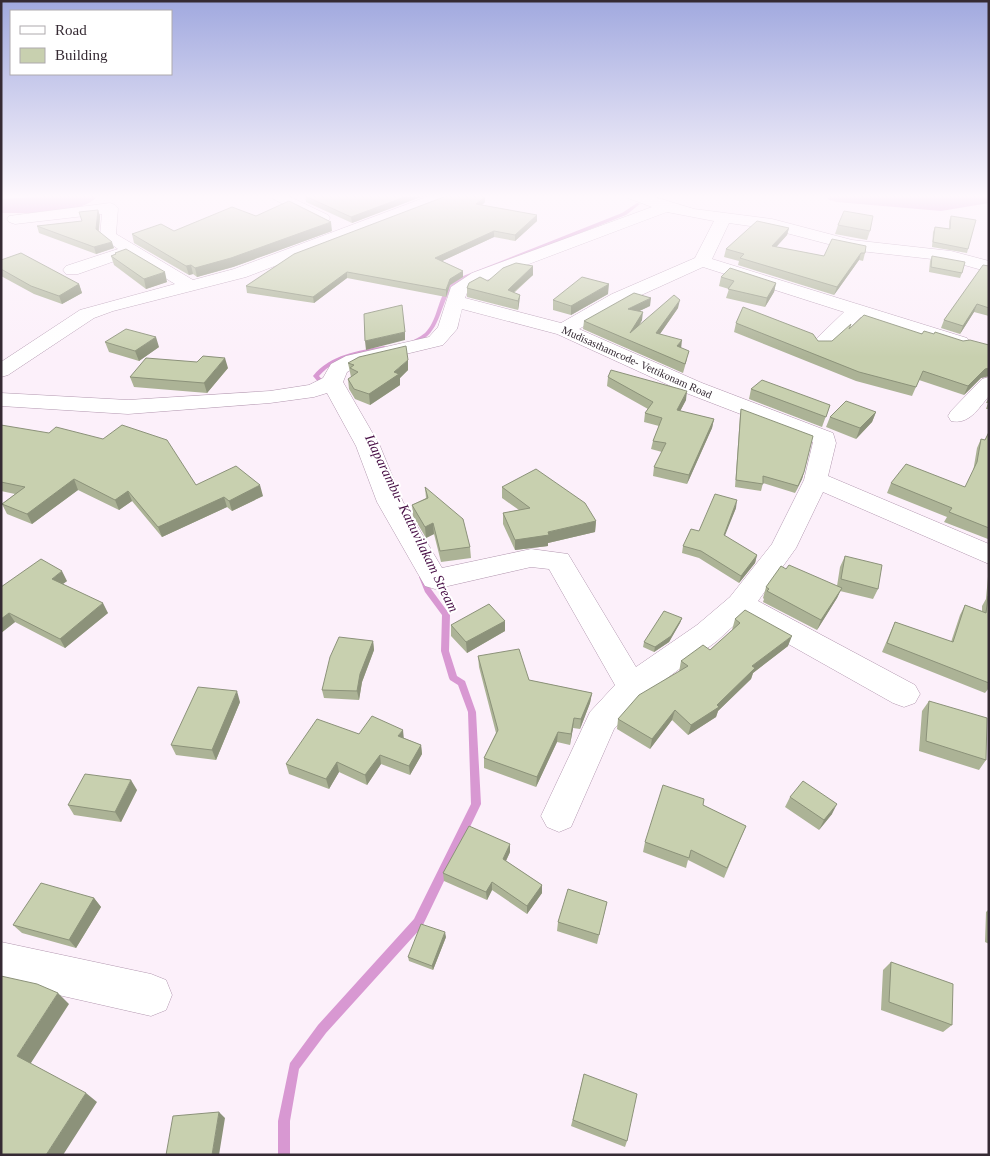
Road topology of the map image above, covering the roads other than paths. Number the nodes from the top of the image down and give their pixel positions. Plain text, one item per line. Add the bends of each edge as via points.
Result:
1 (306, 249) edge
2 (548, 249) edge
3 (709, 249) edge
4 (887, 249) edge
5 (131, 250) joint
6 (702, 262) junction
7 (989, 267) edge
8 (72, 270) dead end
9 (189, 285) junction
10 (455, 301) junction
11 (857, 310) junction
12 (564, 330) junction
13 (960, 342) edge
14 (822, 344) edge
15 (1, 371) edge
16 (989, 382) edge
17 (328, 385) junction
18 (1, 399) edge
19 (958, 416) dead end
20 (816, 480) junction
21 (989, 555) edge
22 (740, 604) junction
23 (632, 688) junction
24 (904, 694) dead end
25 (559, 816) dead end
26 (1, 962) edge
27 (151, 995) dead end

1 - 9 street via 240,273
2 - 10 street via 460,287
3 - 6 street
4 - 7 street via 951,256
5 - 8 street
5 - 9 street
6 - 11 street
6 - 12 street via 619,298
9 - 15 street via 87,314
10 - 12 street, Mudisasthamcode- Vettikonam Road
10 - 17 street via 447,329 436,341 353,360 338,368
11 - 13 street
11 - 14 street
12 - 20 street, Mudisasthamcode- Vettikonam Road via 694,388 825,438 826,444 815,470
16 - 19 street
17 - 18 street via 270,397 128,407
17 - 23 street via 368,446 390,502 435,580 531,558 558,561
20 - 21 street
20 - 22 street via 783,548
22 - 23 street
22 - 24 street
23 - 25 street via 601,721
26 - 27 street

